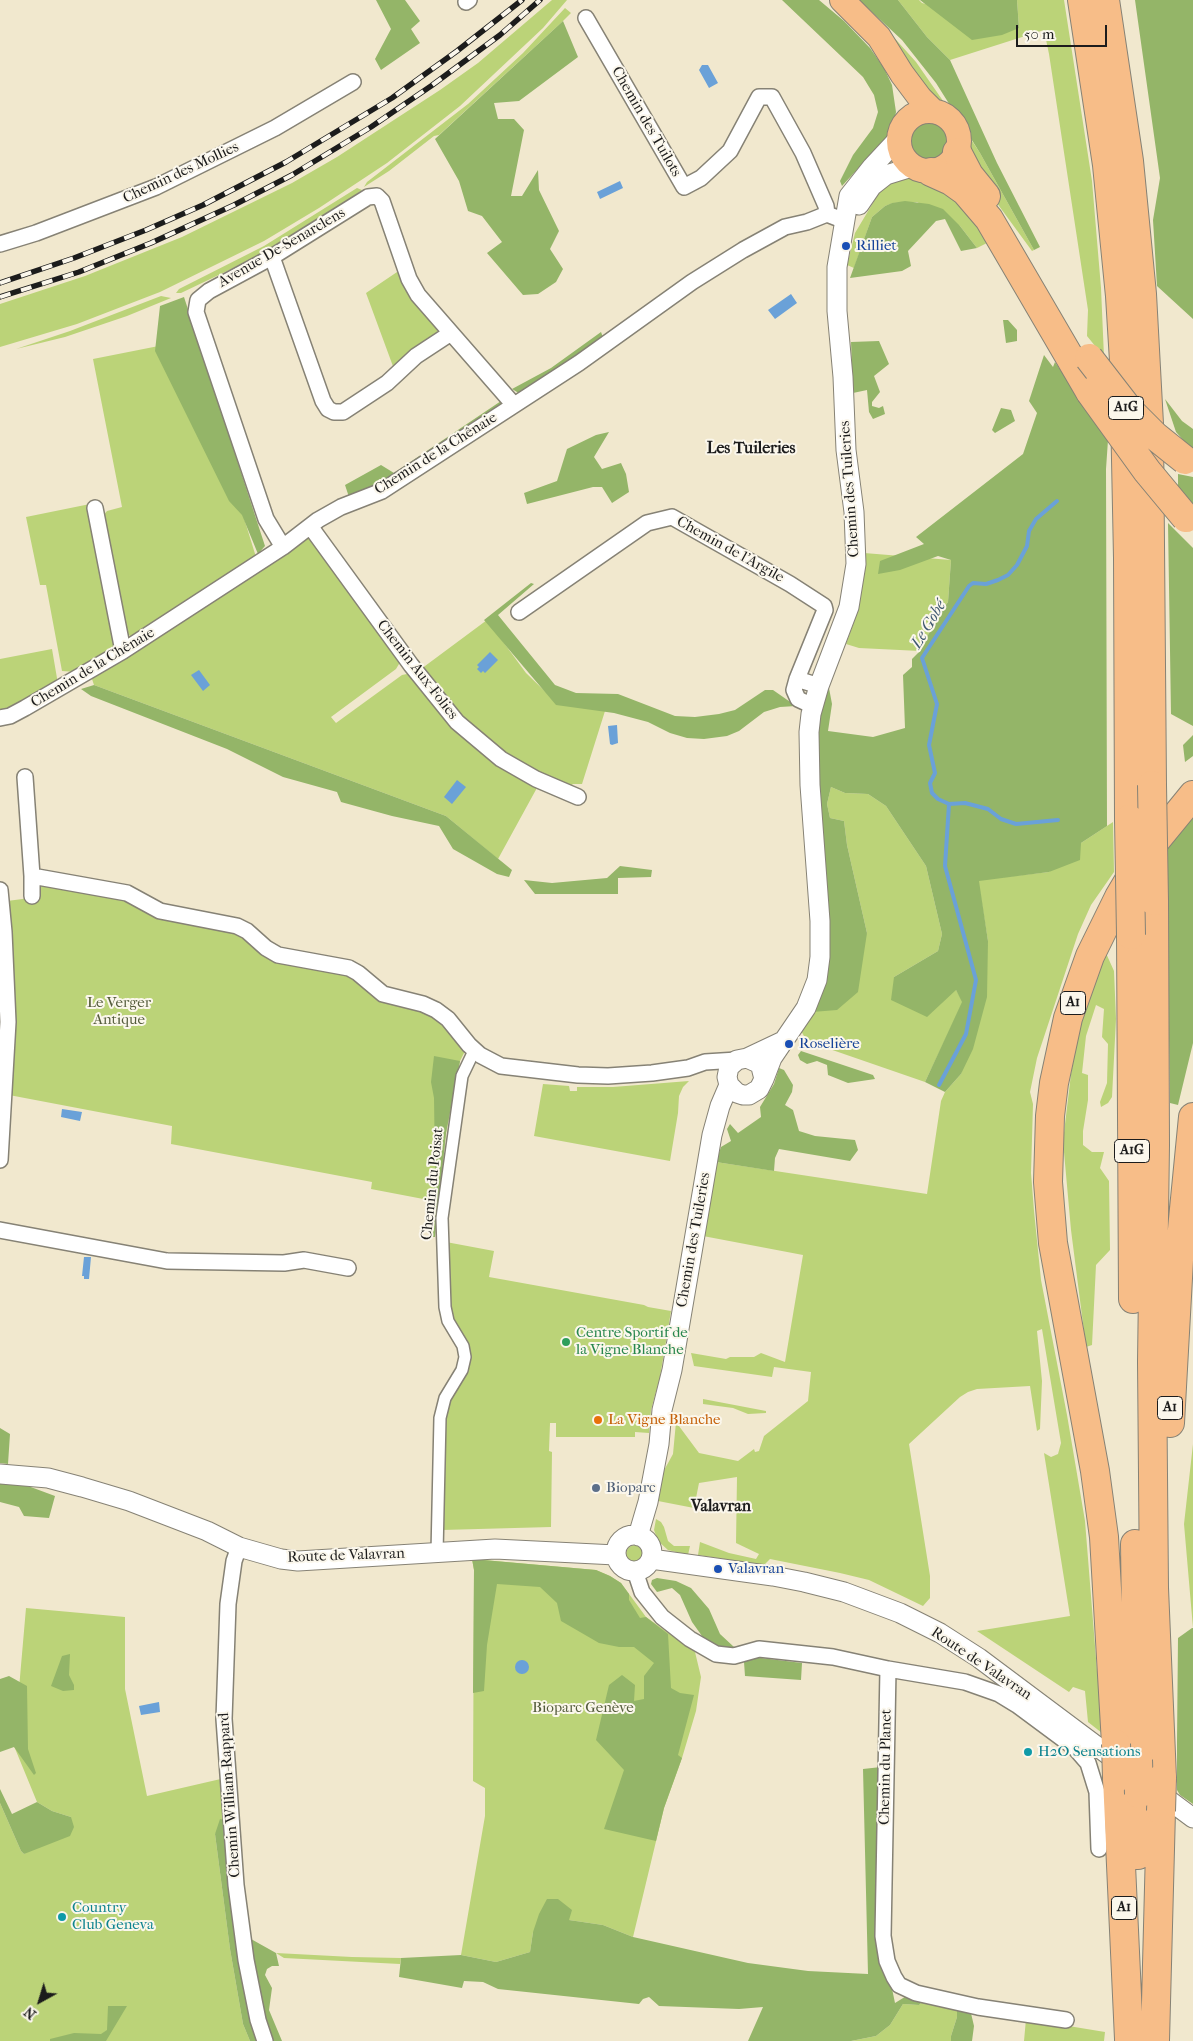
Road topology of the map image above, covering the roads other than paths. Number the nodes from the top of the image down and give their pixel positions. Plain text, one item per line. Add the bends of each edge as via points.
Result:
1 (842, 0) edge
2 (1082, 0) edge
3 (1105, 0) edge
4 (586, 18) dead end
5 (902, 74) junction
6 (353, 82) dead end
7 (933, 111) junction
8 (902, 131) junction
9 (957, 152) junction
10 (922, 169) junction
11 (827, 214) junction
12 (845, 221) junction
13 (0, 244) edge
14 (272, 257) junction
15 (451, 333) junction
16 (514, 405) junction
17 (1189, 463) edge
18 (95, 508) dead end
19 (1190, 522) edge
20 (310, 526) junction
21 (283, 547) junction
22 (519, 612) dead end
23 (123, 651) junction
24 (797, 679) junction
25 (819, 686) junction
26 (813, 706) junction
27 (0, 718) edge
28 (25, 777) dead end
29 (1193, 795) edge
30 (578, 797) dead end
31 (32, 876) junction
32 (0, 890) edge
33 (32, 896) dead end
34 (783, 1041) junction
35 (474, 1050) junction
36 (742, 1059) junction
37 (688, 1068) junction
38 (764, 1078) junction
39 (728, 1081) junction
40 (749, 1094) junction
41 (1, 1115) edge
42 (1193, 1117) edge
43 (716, 1121) junction
44 (0, 1160) edge
45 (0, 1230) edge
46 (348, 1268) dead end
47 (0, 1474) edge
48 (638, 1536) junction
49 (239, 1547) junction
50 (437, 1552) junction
51 (616, 1555) junction
52 (651, 1559) junction
53 (635, 1571) junction
54 (888, 1669) junction
55 (1160, 1699) junction
56 (1193, 1818) edge
57 (1098, 1850) dead end
58 (1066, 2020) dead end
59 (1138, 2040) edge
60 (265, 2041) edge

1 - 5 main road via 879,37
2 - 59 highway, A1G, bridge via 1108,165 1123,342 1128,539 1139,1794
3 - 55 highway, A1G, bridge via 1129,161 1142,294 1149,424 1154,901 1152,1362 1154,1588
4 - 11 street, Chemin des Tuilots via 684,187 701,178 730,151 759,97 772,97 803,153
5 - 7 main road
5 - 8 main road via 906,103
6 - 13 street, Chemin des Mollies via 275,128 156,187
7 - 8 main road via 915,114
7 - 9 main road via 943,114 954,124 959,136
8 - 10 main road via 901,154
8 - 12 street, Chemin des Tuileries via 852,192 846,205
9 - 10 main road via 945,167
9 - 17 highway, bridge via 973,180 997,208 1028,254 1089,358 1130,411
10 - 12 street via 895,171 872,186
10 - 19 highway, bridge via 951,181 965,191 989,220 1090,392 1147,471
11 - 12 street
11 - 16 street, Chemin de la Chênaie via 785,227 743,250
12 - 25 street, Chemin des Tuileries via 836,288 856,564 844,623
14 - 15 street, Avenue De-Senarclens via 368,197 377,196 382,201 415,290
14 - 15 street via 323,401 334,412 343,412 387,383 416,356
14 - 21 street, Avenue De-Senarclens via 201,296 196,312 266,519
15 - 16 street, Avenue De-Senarclens
16 - 20 street, Chemin de la Chênaie via 382,491 341,507
18 - 23 street
20 - 21 street, Chemin de la Chênaie
20 - 30 street, Chemin Aux-Folies via 411,665 457,722 501,759
21 - 23 street, Chemin de la Chênaie
22 - 24 street, Chemin de l'Argile via 647,522 672,517 824,606
23 - 27 street, Chemin de la Chênaie via 25,708
24 - 25 street
24 - 26 street via 794,690 798,699
25 - 26 street, Chemin des Tuileries
26 - 34 street, Chemin des Tuileries via 808,751 819,905 819,967 810,1001
28 - 31 street
29 - 59 highway, A1, bridge via 1144,855 1090,956 1068,1018 1050,1116 1048,1182 1052,1243 1103,1528 1117,1778
31 - 33 street
31 - 35 street via 127,893 160,911 237,926 278,955 349,968 383,994 436,1010 448,1019
32 - 41 street via 8,1022
34 - 36 street, Chemin des Tuileries
34 - 38 street, Chemin des Tuileries
35 - 37 street via 508,1068 578,1075 652,1073
35 - 50 street, Chemin du Poisat via 462,1076 442,1218 444,1306 466,1357 443,1404 440,1418
36 - 37 street via 705,1062
36 - 38 street via 758,1063
36 - 39 street via 730,1067
37 - 39 street via 710,1072
38 - 40 street via 759,1089
39 - 40 street via 737,1093
39 - 43 street, Chemin des Tuileries
40 - 43 street via 738,1099
41 - 44 street
42 - 55 highway, A1 via 1172,1372
43 - 48 street, Chemin des Tuileries via 662,1410 659,1444
45 - 46 street via 167,1261 284,1263 304,1260
47 - 49 street, Route de Valavran via 48,1478 116,1497 207,1531
48 - 51 street via 624,1539
48 - 52 street via 651,1547
49 - 50 street, Route de Valavran via 298,1561
49 - 60 street, Chemin William-Rappard via 228,1604 224,1719 236,1885 246,1960
50 - 51 street, Route de Valavran via 495,1549
51 - 53 street via 624,1568
52 - 53 street via 645,1568
52 - 56 street, Route de Valavran via 804,1582 844,1592 900,1613 979,1658
53 - 54 street via 642,1592 658,1613 690,1639 716,1654 734,1656 759,1649 833,1657
54 - 57 street via 964,1682 999,1694 1081,1753 1091,1770 1097,1792
54 - 58 street, Chemin du Planet via 883,1936 887,1961 894,1977 899,1985 916,1994
55 - 59 highway, A1, bridge via 1161,1811

